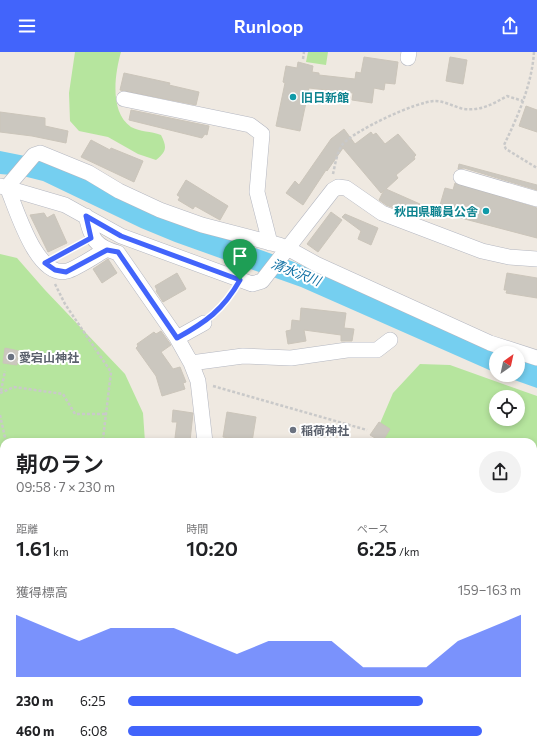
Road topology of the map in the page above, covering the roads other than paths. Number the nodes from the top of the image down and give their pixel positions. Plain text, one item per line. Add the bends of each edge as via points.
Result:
1 (124, 99) dead end
2 (461, 177) dead end
3 (7, 184) edge
4 (537, 199) edge
5 (86, 216) junction
6 (270, 242) junction
7 (107, 250) junction
8 (286, 251) junction
9 (537, 259) edge
10 (204, 323) road end
11 (177, 338) junction
12 (390, 340) dead end
13 (537, 358) edge
14 (191, 362) junction
15 (205, 438) edge

1 - 6 street via 250,125 262,134 257,192
2 - 4 street
3 - 5 street via 65,205
3 - 6 street via 34,152 89,172 119,191 160,210 202,225
3 - 7 street via 31,246 45,263 55,270 66,272
5 - 7 street via 91,238
5 - 8 street via 121,236 252,284 262,281
6 - 8 street
7 - 11 street via 118,252
8 - 9 street via 338,187 346,188 382,213 482,251
8 - 13 street via 490,343
10 - 11 street
11 - 14 street
12 - 14 street via 377,350 347,350 291,358 243,356
14 - 15 street via 198,381

